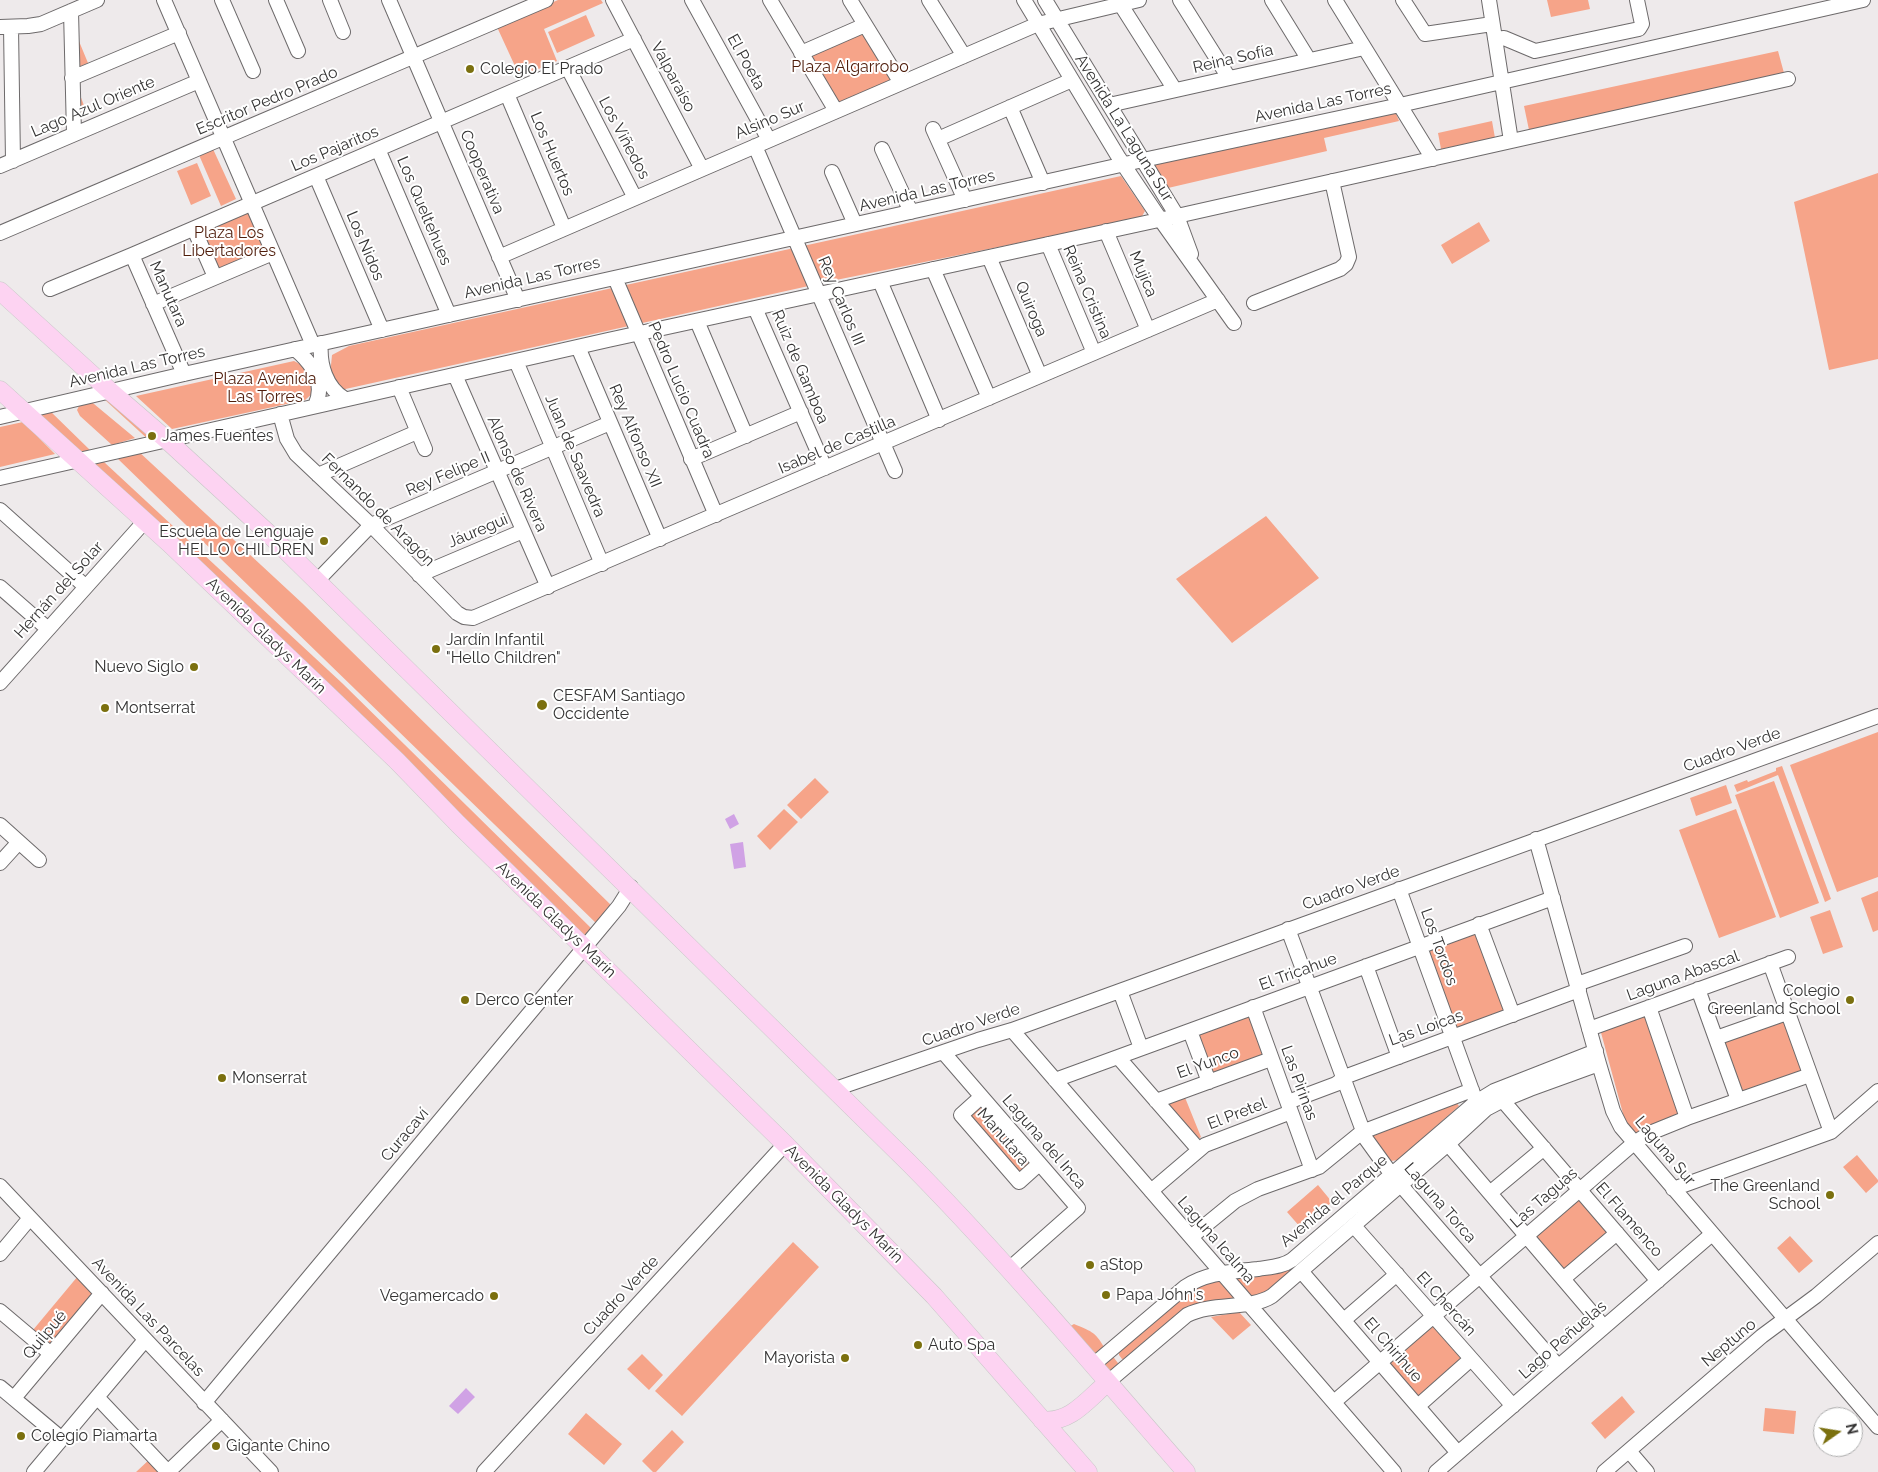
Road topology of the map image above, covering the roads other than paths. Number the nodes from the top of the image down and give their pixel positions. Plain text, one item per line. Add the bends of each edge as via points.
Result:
1 (97, 0) edge
2 (164, 0) edge
3 (222, 0) edge
4 (276, 0) edge
5 (330, 0) edge
6 (389, 0) edge
7 (546, 0) edge
8 (613, 0) edge
9 (692, 0) edge
10 (770, 0) edge
11 (850, 0) edge
12 (929, 0) edge
13 (1024, 0) edge
14 (1045, 0) edge
15 (1139, 0) edge
16 (1180, 0) edge
17 (1272, 0) edge
18 (1335, 0) edge
19 (1404, 0) edge
20 (1489, 0) edge
21 (1637, 0) edge
22 (1863, 0) edge
23 (1121, 5) junction
24 (70, 11) junction
25 (1056, 19) junction
26 (1038, 24) junction
27 (1492, 24) junction
28 (865, 25) junction
29 (5, 27) edge
30 (343, 32) dead end
31 (179, 33) junction
32 (634, 39) junction
33 (1495, 39) junction
34 (1364, 48) junction
35 (298, 52) dead end
36 (801, 53) junction
37 (964, 56) junction
38 (414, 57) junction
39 (1309, 60) junction
40 (568, 68) junction
41 (253, 71) dead end
42 (72, 78) junction
43 (1229, 78) junction
44 (1788, 79) dead end
45 (199, 80) junction
46 (1072, 80) junction
47 (1501, 81) junction
48 (901, 83) junction
49 (1175, 90) junction
50 (506, 94) junction
51 (1108, 105) junction
52 (1400, 105) junction
53 (1010, 107) junction
54 (836, 111) junction
55 (441, 122) junction
56 (74, 134) junction
57 (0, 135) edge
58 (224, 138) junction
59 (769, 140) junction
60 (1511, 141) junction
61 (12, 146) junction
62 (755, 146) junction
63 (378, 149) junction
64 (882, 149) dead end
65 (1432, 159) junction
66 (1143, 160) junction
67 (6, 164) edge
68 (1124, 165) junction
69 (702, 169) junction
70 (832, 172) dead end
71 (316, 176) junction
72 (1332, 181) junction
73 (1043, 183) junction
74 (635, 198) junction
75 (965, 200) junction
76 (252, 203) junction
77 (911, 212) junction
78 (1177, 216) junction
79 (1160, 219) junction
80 (855, 224) junction
81 (564, 228) junction
82 (194, 229) junction
83 (1106, 231) junction
84 (0, 233) edge
85 (795, 238) junction
86 (1048, 244) junction
87 (273, 252) junction
88 (132, 255) junction
89 (499, 256) junction
90 (989, 257) junction
91 (933, 269) junction
92 (1198, 272) junction
93 (215, 277) junction
94 (615, 278) junction
95 (882, 287) junction
96 (50, 289) dead end
97 (0, 291) edge
98 (818, 294) junction
99 (518, 300) junction
100 (1218, 300) junction
101 (1254, 303) dead end
102 (153, 304) junction
103 (755, 308) junction
104 (450, 315) junction
105 (697, 321) junction
106 (1234, 322) dead end
107 (382, 330) junction
108 (1148, 330) junction
109 (637, 334) junction
110 (317, 344) junction
111 (578, 347) junction
112 (295, 349) junction
113 (1094, 354) junction
114 (516, 361) junction
115 (184, 374) junction
116 (455, 375) junction
117 (1040, 376) junction
118 (399, 388) junction
119 (0, 390) edge
120 (110, 391) junction
121 (989, 398) junction
122 (345, 399) junction
123 (315, 406) junction
124 (24, 412) junction
125 (801, 412) junction
126 (280, 414) junction
127 (0, 417) edge
128 (939, 420) junction
129 (610, 423) junction
130 (417, 432) junction
131 (746, 436) junction
132 (168, 440) junction
133 (883, 444) junction
134 (552, 448) junction
135 (424, 449) dead end
136 (691, 459) junction
137 (78, 461) junction
138 (825, 468) junction
139 (895, 470) dead end
140 (498, 472) junction
141 (318, 475) junction
142 (0, 478) edge
143 (0, 510) edge
144 (716, 515) junction
145 (145, 521) junction
146 (370, 525) junction
147 (523, 531) junction
148 (660, 539) junction
149 (602, 564) junction
150 (419, 575) junction
151 (317, 581) junction
152 (0, 587) edge
153 (86, 587) junction
154 (548, 587) junction
155 (468, 618) joint
156 (48, 629) junction
157 (3, 674) edge
158 (1878, 716) edge
159 (0, 825) edge
160 (1536, 839) junction
161 (19, 842) junction
162 (39, 860) dead end
163 (0, 863) edge
164 (630, 887) junction
165 (1399, 889) junction
166 (1553, 898) junction
167 (1479, 924) junction
168 (1288, 929) junction
169 (1420, 946) junction
170 (1685, 946) dead end
171 (584, 947) junction
172 (1788, 956) dead end
173 (1770, 963) junction
174 (1366, 966) junction
175 (1309, 987) junction
176 (1578, 987) junction
177 (1698, 989) junction
178 (1120, 991) junction
179 (1649, 1007) junction
180 (1253, 1008) junction
181 (1787, 1013) junction
182 (1513, 1015) junction
183 (1590, 1029) junction
184 (1012, 1030) junction
185 (1190, 1030) junction
186 (1453, 1037) junction
187 (1716, 1038) junction
188 (1141, 1048) junction
189 (943, 1052) junction
190 (1399, 1056) junction
191 (1118, 1057) junction
192 (1598, 1058) junction
193 (1272, 1059) junction
194 (1810, 1075) junction
195 (1343, 1079) junction
196 (1055, 1080) junction
197 (1209, 1082) junction
198 (835, 1089) junction
199 (1878, 1090) edge
200 (1474, 1096) junction
201 (1498, 1096) junction
202 (981, 1097) junction
203 (1738, 1100) junction
204 (1156, 1101) junction
205 (1289, 1107) junction
206 (1687, 1118) junction
207 (1362, 1132) junction
208 (1831, 1132) junction
209 (1634, 1143) junction
210 (785, 1144) junction
211 (1448, 1144) junction
212 (1544, 1148) junction
213 (1198, 1150) junction
214 (1039, 1164) junction
215 (1312, 1170) junction
216 (1397, 1180) junction
217 (0, 1186) edge
218 (1674, 1189) junction
219 (1580, 1190) junction
220 (1151, 1191) junction
221 (1490, 1194) junction
222 (30, 1218) junction
223 (1354, 1226) junction
224 (1617, 1233) junction
225 (1712, 1234) junction
226 (1526, 1236) junction
227 (1191, 1237) junction
228 (1878, 1243) edge
229 (0, 1254) edge
230 (1009, 1269) junction
231 (1301, 1271) junction
232 (1222, 1273) junction
233 (1397, 1274) junction
234 (1480, 1276) junction
235 (1563, 1279) junction
236 (1658, 1281) junction
237 (102, 1293) junction
238 (1248, 1303) junction
239 (0, 1311) edge
240 (1433, 1317) junction
241 (1785, 1319) junction
242 (1344, 1320) junction
243 (1604, 1327) junction
244 (145, 1340) junction
245 (52, 1354) junction
246 (1472, 1359) junction
247 (1380, 1362) junction
248 (1093, 1365) junction
249 (1558, 1366) junction
250 (1108, 1382) junction
251 (0, 1387) edge
252 (97, 1397) junction
253 (14, 1398) junction
254 (1334, 1402) junction
255 (204, 1403) junction
256 (1418, 1406) junction
257 (1513, 1406) junction
258 (222, 1420) junction
259 (1042, 1420) junction
260 (1878, 1427) edge
261 (62, 1439) junction
262 (1629, 1451) junction
263 (1458, 1453) junction
264 (267, 1471) edge
265 (34, 1472) edge
266 (168, 1472) edge
267 (484, 1472) edge
268 (1088, 1472) edge
269 (1186, 1472) edge
270 (1394, 1472) edge
271 (1436, 1472) edge
272 (1604, 1472) edge
273 (1647, 1472) edge

1 - 24 street
2 - 31 street
3 - 41 street
4 - 35 street
5 - 30 street
6 - 38 street, Cooperativa
7 - 38 street, Escritor Pedro Prado
8 - 32 street, Valparaíso
9 - 59 street, El Poeta
10 - 36 street
11 - 28 street
12 - 37 street
13 - 26 street, Avenida La Laguna Sur
14 - 25 street, Avenida La Laguna Sur
15 - 23 street, Alsino Sur
16 - 43 street
17 - 39 street
18 - 34 street
19 - 27 street via 1425,34
20 - 27 street
21 - 33 street via 1642,24 1639,29 1536,51 1504,38
22 - 47 street, Avenida Las Torres
23 - 25 street, Alsino Sur
23 - 49 street
24 - 29 street via 34,25
24 - 42 street
25 - 26 street, Alsino Sur
25 - 51 street, Avenida La Laguna Sur
26 - 37 street, Alsino Sur
26 - 46 street, Avenida La Laguna Sur
27 - 33 street
28 - 36 street
28 - 48 street
29 - 61 street
31 - 42 street
31 - 45 street
32 - 40 street, Los Pajaritos
32 - 69 street, Valparaíso
33 - 47 street
34 - 39 street, Reina Sofía
34 - 52 street
36 - 54 street
37 - 48 street, Alsino Sur
38 - 55 street, Cooperativa
38 - 58 street, Escritor Pedro Prado
39 - 43 street, Reina Sofía
40 - 50 street, Los Pajaritos
40 - 74 street, Los Viñedos
42 - 56 street
43 - 49 street, Reina Sofía
44 - 60 street
45 - 56 street, Lago Azul Oriente
45 - 58 street
46 - 53 street
46 - 68 street, Avenida La Laguna Sur
47 - 52 street, Avenida Las Torres
47 - 60 street
48 - 54 street, Alsino Sur
49 - 51 street, Reina Sofía
50 - 55 street, Los Pajaritos
50 - 81 street, Los Huertos
51 - 66 street, Avenida La Laguna Sur
52 - 65 street
52 - 66 street, Avenida Las Torres
53 - 73 street
53 - 75 street via 936,134
54 - 59 street, Alsino Sur
55 - 63 street, Los Pajaritos
55 - 89 street, Cooperativa
56 - 67 street, Lago Azul Oriente
57 - 61 street
58 - 76 street
58 - 84 street, Escritor Pedro Prado
59 - 62 street, Alsino Sur
60 - 65 street
61 - 67 street
62 - 69 street, Alsino Sur
62 - 85 street, Rey Carlos III
63 - 71 street, Los Pajaritos
63 - 104 street, Los Queltehues
64 - 77 street
65 - 72 street
66 - 68 street, Avenida Las Torres
66 - 78 street, Avenida La Laguna Sur
68 - 73 street, Avenida Las Torres
68 - 79 street, Avenida La Laguna Sur
69 - 74 street, Alsino Sur
70 - 80 street
71 - 76 street, Los Pajaritos
71 - 107 street, Los Nidos
72 - 78 street
72 - 101 street via 1349,257 1346,264
73 - 75 street, Avenida Las Torres
74 - 81 street, Alsino Sur
75 - 77 street, Avenida Las Torres
76 - 82 street, Los Pajaritos
76 - 87 street
77 - 80 street, Avenida Las Torres
78 - 79 street
78 - 92 street, Avenida La Laguna Sur
79 - 83 street
79 - 92 street, Avenida La Laguna Sur
80 - 85 street, Avenida Las Torres
81 - 89 street, Alsino Sur
82 - 88 street, Los Pajaritos
82 - 93 street
83 - 86 street
83 - 108 street, Mujica
85 - 94 street, Avenida Las Torres
85 - 98 street, Rey Carlos III
86 - 90 street
86 - 113 street, Reina Cristina
87 - 93 street
87 - 110 street
88 - 96 street, Los Pajaritos
88 - 102 street, Manutara
89 - 99 street, Cooperativa
90 - 91 street
90 - 117 street, Quiroga
91 - 95 street
91 - 121 street
92 - 100 street, Avenida La Laguna Sur
93 - 102 street
94 - 99 street, Avenida Las Torres
94 - 109 street, Pedro Lucio Cuadra
95 - 98 street
95 - 128 street
97 - 120 main road
98 - 103 street
98 - 133 street, Rey Carlos III
99 - 104 street, Avenida Las Torres
100 - 106 street, Avenida La Laguna Sur
100 - 108 street, Isabel de Castilla
102 - 115 street, Manutara
103 - 105 street
103 - 125 street, Ruiz de Gamboa
104 - 107 street, Avenida Las Torres
105 - 109 street
105 - 131 street
107 - 110 street, Avenida Las Torres
108 - 113 street, Isabel de Castilla
109 - 111 street
109 - 136 street, Pedro Lucio Cuadra
110 - 112 street, Avenida Las Torres
110 - 122 street via 324,370 335,392
111 - 114 street
111 - 129 street, Rey Alfonso XII
112 - 115 street, Avenida Las Torres
112 - 123 street via 309,362 317,376 320,394
113 - 117 street, Isabel de Castilla
114 - 116 street
114 - 134 street, Juan de Saavedra
115 - 120 street, Avenida Las Torres
116 - 118 street
116 - 140 street, Alonso de Rivera
117 - 121 street, Isabel de Castilla
118 - 122 street
118 - 130 street
119 - 124 main road, Avenida Gladys Marín
120 - 124 street, Avenida Las Torres
120 - 132 main road
121 - 128 street, Isabel de Castilla
122 - 123 street
123 - 126 street
124 - 127 street, Avenida Las Torres
124 - 137 main road, Avenida Gladys Marín
125 - 131 street
125 - 138 street, Ruiz de Gamboa
126 - 132 street
126 - 141 street, Fernando de Aragón via 289,444
128 - 133 street, Isabel de Castilla
129 - 134 street, Rey Felipe II
129 - 148 street, Rey Alfonso XII
130 - 135 street
130 - 141 street
131 - 136 street
132 - 137 street
132 - 151 main road
133 - 138 street, Isabel de Castilla
133 - 139 street, Rey Carlos III
134 - 140 street, Rey Felipe II
134 - 149 street, Juan de Saavedra
136 - 144 street, Pedro Lucio Cuadra
137 - 142 street
137 - 145 main road, Avenida Gladys Marín
138 - 144 street, Isabel de Castilla
140 - 146 street, Rey Felipe II
140 - 147 street, Alonso de Rivera
141 - 146 street, Fernando de Aragón
143 - 153 street
144 - 148 street, Isabel de Castilla
145 - 153 street, Hernán del Solar
145 - 171 main road, Avenida Gladys Marín via 397,761
146 - 150 street, Fernando de Aragón
146 - 151 street, Rey Felipe II
147 - 150 street, Jáuregui
147 - 154 street, Alonso de Rivera
148 - 149 street, Isabel de Castilla
149 - 154 street, Isabel de Castilla
150 - 155 street, Fernando de Aragón via 457,613
151 - 164 main road
152 - 156 street
153 - 156 street, Hernán del Solar
154 - 155 street, Isabel de Castilla
156 - 157 street, Hernán del Solar
158 - 160 street, Cuadro Verde
159 - 161 street
160 - 165 street, Cuadro Verde
160 - 166 street, Laguna Sur
161 - 162 street
161 - 163 street
164 - 171 street, Curacaví via 619,906
164 - 198 main road
165 - 168 street, Cuadro Verde
165 - 169 street, Los Tordos
166 - 167 street, El Tricahue
166 - 176 street, Laguna Sur
167 - 169 street, El Tricahue
167 - 182 street
168 - 175 street, Laguna Torca
168 - 178 street, Cuadro Verde
169 - 174 street, El Tricahue
169 - 186 street, Los Tordos
170 - 176 street, Las Loicas
171 - 210 main road, Avenida Gladys Marín
171 - 255 street, Curacaví
172 - 173 street, Laguna Abascal
173 - 177 street, Laguna Abascal
173 - 181 street
174 - 175 street, El Tricahue
174 - 190 street
175 - 180 street, El Tricahue
175 - 195 street, Laguna Torca
176 - 182 street, Las Loicas
176 - 183 street, Laguna Sur
177 - 179 street, Laguna Abascal
177 - 187 street
178 - 184 street, Cuadro Verde
178 - 188 street
179 - 183 street, Laguna Abascal
179 - 206 street
180 - 185 street, El Tricahue
180 - 193 street, Las Pirinas
181 - 187 street
181 - 194 street
182 - 186 street, Las Loicas
183 - 192 street, Laguna Sur
184 - 189 street, Cuadro Verde
184 - 196 street, Laguna Icalma
185 - 188 street, El Tricahue
185 - 197 street
186 - 190 street, Las Loicas
186 - 200 street, Los Tordos
187 - 203 street
188 - 191 street, El Tricahue
189 - 198 street, Cuadro Verde
189 - 202 street, Laguna del Inca
190 - 195 street, Las Loicas
191 - 196 street, El Tricahue
191 - 204 street
192 - 201 street, Avenida el Parque
192 - 209 street, Laguna Sur via 1613,1111
193 - 197 street, El Yunco
193 - 205 street, Las Pirinas
194 - 203 street, Las Taguas
194 - 208 street
195 - 205 street, Las Loicas
195 - 207 street, Laguna Torca
196 - 220 street, Laguna Icalma
197 - 204 street, El Yunco
198 - 230 main road
199 - 208 street
200 - 201 street, Avenida el Parque
200 - 207 street
200 - 216 street, Avenida el Parque
201 - 211 street, Avenida el Parque
201 - 212 street, El Flamenco
202 - 214 street, Laguna del Inca
202 - 214 street, Manutara via 961,1115 967,1122 1019,1182
203 - 206 street, Las Taguas
204 - 213 street
205 - 213 street, El Pretel
205 - 215 street, Las Pirinas
206 - 209 street, Las Taguas
207 - 215 street
207 - 216 street, Laguna Torca
208 - 218 street
209 - 218 street, Laguna Sur
209 - 219 street, Las Taguas
210 - 259 main road, Avenida Gladys Marín via 905,1265
210 - 267 street, Cuadro Verde
211 - 216 street, Avenida el Parque
211 - 221 street
212 - 219 street, El Flamenco
212 - 221 street
213 - 220 street, El Pretel
214 - 230 street, Laguna del Inca via 1078,1208
215 - 227 street via 1241,1197
216 - 223 street, Avenida el Parque
216 - 232 street, Avenida el Parque via 1289,1262
216 - 234 street, Laguna Torca
217 - 222 street, Avenida Las Parcelas
218 - 225 street, Laguna Sur
219 - 224 street, El Flamenco
219 - 226 street, Las Taguas
220 - 227 street, Laguna Icalma
221 - 226 street
222 - 229 street
222 - 237 street, Avenida Las Parcelas
223 - 231 street, Avenida el Parque
223 - 233 street, El Chercán
224 - 235 street
224 - 236 street, El Flamenco
225 - 236 street, Lago Peñuelas
225 - 241 street, Laguna Sur
226 - 234 street, Las Taguas
226 - 235 street
227 - 232 street, Laguna Icalma
228 - 241 street, Neptuno
230 - 248 main road
231 - 238 street, Avenida el Parque via 1268,1299
231 - 242 street, El Chirihue
232 - 238 street, Laguna Icalma
232 - 248 street, Avenida el Parque via 1203,1277 1185,1287
233 - 240 street, El Chercán
233 - 242 street
234 - 240 street, Las Taguas
234 - 249 street, Laguna Torca
235 - 243 street
236 - 243 street, Lago Peñuelas
237 - 244 street, Avenida Las Parcelas
237 - 245 street, Quilpué
238 - 250 street, Avenida el Parque via 1203,1309 1187,1315
238 - 254 street, Laguna Icalma
239 - 245 street
240 - 246 street, El Chercán
240 - 247 street, Las Taguas
241 - 260 street, Laguna Sur
241 - 262 street, Neptuno
242 - 247 street, El Chirihue
243 - 249 street, Lago Peñuelas
244 - 252 street
244 - 255 street, Avenida Las Parcelas
245 - 253 street, Quilpué
246 - 256 street
246 - 257 street, El Chercán
247 - 254 street, Las Taguas
247 - 256 street, El Chirihue
248 - 250 main road
249 - 257 street, Lago Peñuelas
250 - 259 main road via 1064,1418
250 - 269 main road
251 - 253 street
252 - 261 street
252 - 266 street
253 - 261 street
254 - 270 street, Laguna Icalma
255 - 258 street, Avenida Las Parcelas
256 - 263 street, El Chirihue
257 - 263 street, Lago Peñuelas
258 - 264 street, Avenida Las Parcelas
258 - 266 street
259 - 268 main road, Avenida Gladys Marín
261 - 265 street
262 - 272 street, Neptuno
262 - 273 street
263 - 271 street, Lago Peñuelas

